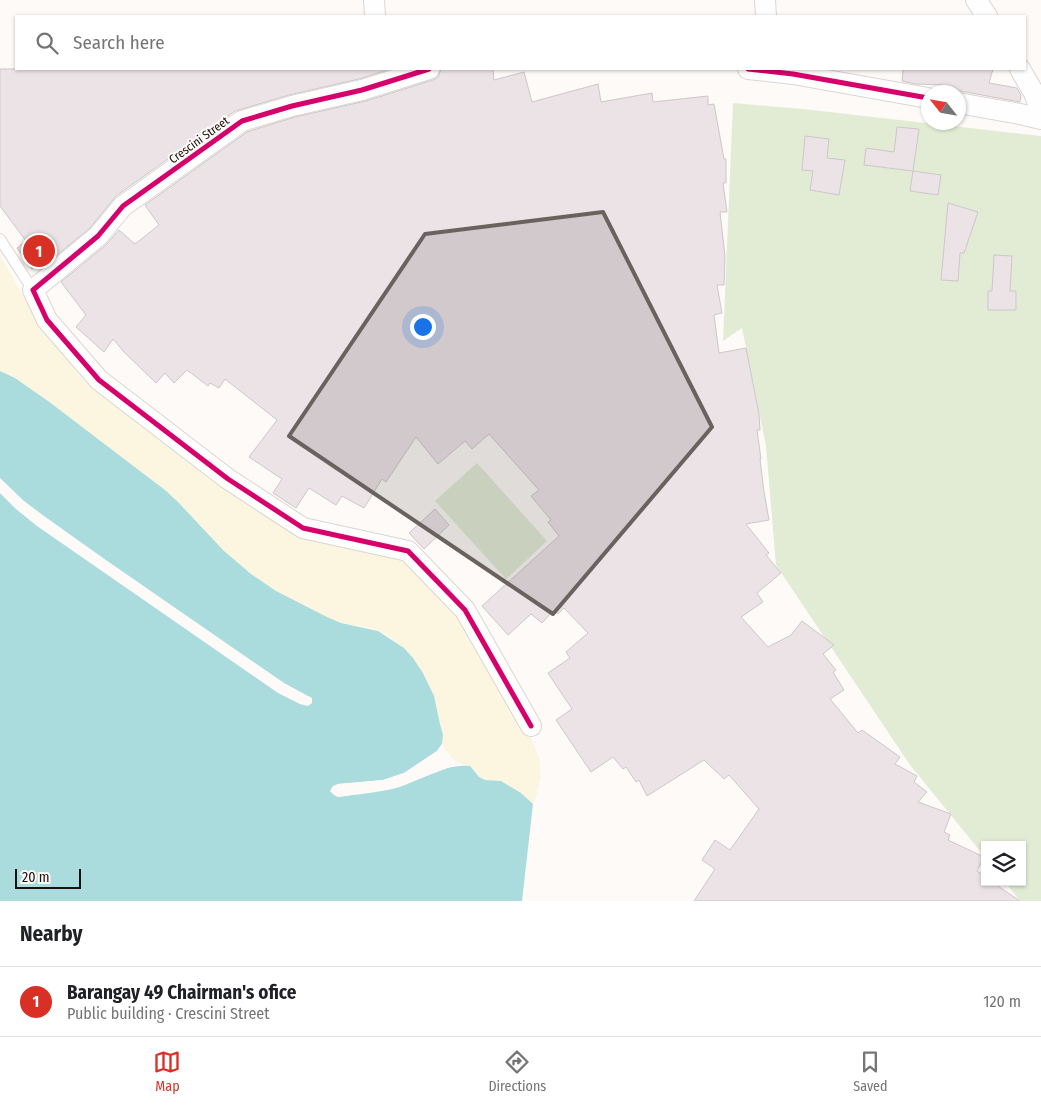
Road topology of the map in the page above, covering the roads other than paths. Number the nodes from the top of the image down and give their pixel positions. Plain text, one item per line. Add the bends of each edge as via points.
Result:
1 (374, 0) edge
2 (765, 0) edge
3 (976, 0) edge
4 (375, 15) edge
5 (766, 15) edge
6 (986, 15) edge
7 (426, 70) edge
8 (769, 70) edge
9 (1021, 70) edge
10 (921, 97) edge
11 (966, 104) edge
12 (1041, 112) edge
13 (1041, 119) edge
14 (0, 239) edge
15 (34, 290) junction
16 (531, 726) dead end

1 - 4 street
2 - 5 street
3 - 6 street
7 - 15 street, Crescini Street via 242,121 124,206 98,236
8 - 10 street
9 - 12 street
11 - 13 street
14 - 15 lane
15 - 16 street via 47,320 99,380 228,479 304,528 408,551 465,610

